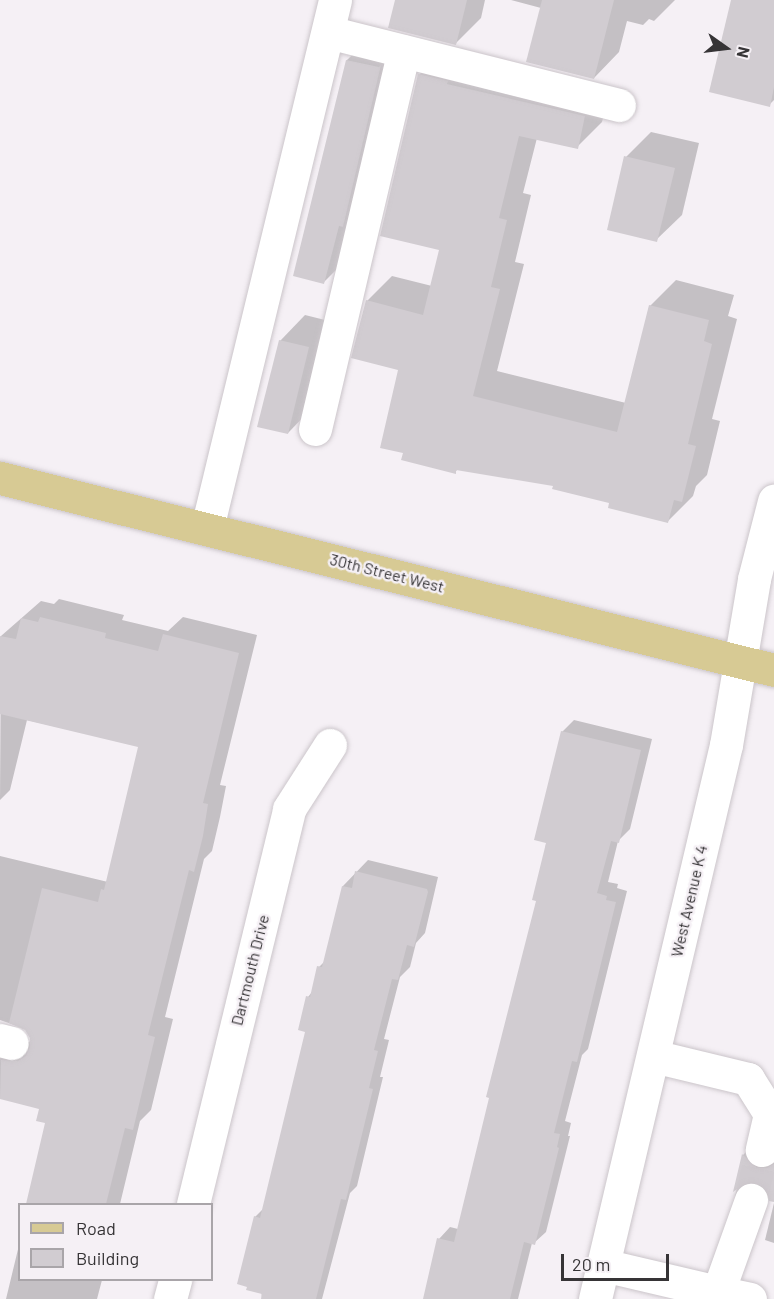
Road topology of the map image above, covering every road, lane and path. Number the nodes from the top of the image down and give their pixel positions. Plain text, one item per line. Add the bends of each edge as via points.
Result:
1 (336, 0) edge
2 (328, 32) junction
3 (404, 51) junction
4 (619, 105) dead end
5 (315, 429) dead end
6 (0, 478) edge
7 (774, 501) edge
8 (207, 528) junction
9 (740, 662) junction
10 (774, 670) edge
11 (330, 745) dead end
12 (653, 1056) junction
13 (762, 1150) tunnel mouth
14 (751, 1200) tunnel mouth
15 (193, 1203) edge
16 (603, 1265) junction
17 (175, 1281) edge
18 (718, 1295) edge
19 (170, 1299) edge
20 (595, 1299) edge
21 (750, 1299) edge

1 - 2 street
2 - 3 street
2 - 8 street
3 - 4 street
3 - 5 street
6 - 8 main road, 30th Street West
7 - 9 street, West Avenue K 4 via 754,579
8 - 9 main road, 30th Street West
9 - 10 main road, 30th Street West
9 - 12 street, West Avenue K 4 via 726,745
11 - 15 street, Dartmouth Drive via 289,808
12 - 13 street via 748,1079 770,1114
12 - 16 street, West Avenue K 4
14 - 18 street
16 - 18 street
16 - 20 street, West Avenue K 4
17 - 19 street
18 - 21 street

